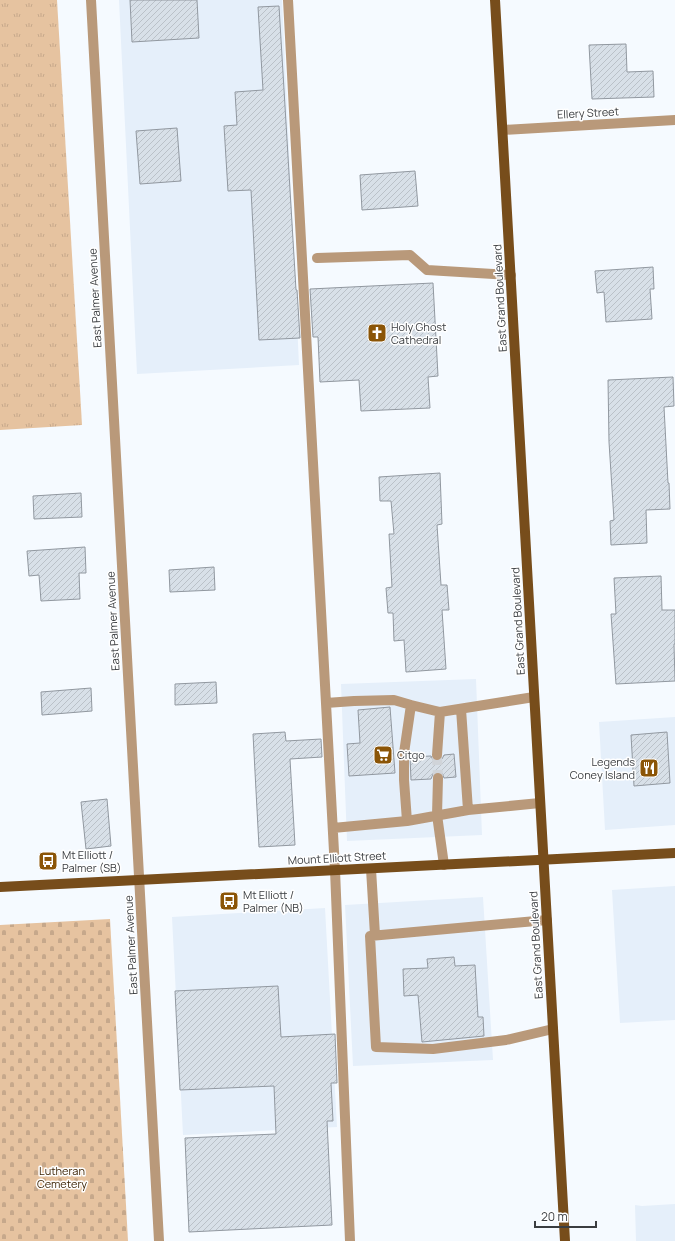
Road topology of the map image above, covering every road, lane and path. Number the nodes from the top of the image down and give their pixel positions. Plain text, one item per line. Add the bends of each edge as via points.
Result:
1 (91, 0) edge
2 (288, 0) edge
3 (495, 0) edge
4 (675, 120) edge
5 (503, 130) junction
6 (317, 258) dead end
7 (511, 275) junction
8 (534, 697) junction
9 (326, 703) junction
10 (411, 706) junction
11 (461, 708) junction
12 (440, 712) junction
13 (437, 755) tunnel mouth
14 (438, 778) tunnel mouth
15 (540, 802) junction
16 (468, 810) junction
17 (437, 815) junction
18 (407, 821) junction
19 (333, 828) junction
20 (675, 853) edge
21 (543, 860) junction
22 (444, 865) junction
23 (371, 869) junction
24 (335, 870) junction
25 (139, 880) junction
26 (0, 887) edge
27 (547, 920) junction
28 (375, 935) junction
29 (553, 1028) junction
30 (158, 1241) edge
31 (350, 1241) edge
32 (565, 1241) edge

1 - 25 street, East Palmer Avenue
2 - 9 street
3 - 5 main road, East Grand Boulevard
4 - 5 street, Ellery Street
5 - 7 main road, East Grand Boulevard
6 - 7 street via 410,255 427,270
7 - 8 main road, East Grand Boulevard
8 - 11 street
8 - 15 main road, East Grand Boulevard
9 - 10 street via 394,700
9 - 19 street
10 - 12 street
10 - 18 street via 404,753
11 - 12 street
11 - 16 street
12 - 13 street
14 - 17 street
15 - 16 street
15 - 21 main road, East Grand Boulevard
16 - 17 street
17 - 18 street
17 - 22 street
18 - 19 street
19 - 24 street
20 - 21 main road, Mount Elliott Street
21 - 22 main road, Mount Elliott Street
21 - 27 main road, East Grand Boulevard
22 - 23 main road, Mount Elliott Street
23 - 24 main road, Mount Elliott Street
23 - 28 street
24 - 25 main road, Mount Elliott Street
24 - 31 street
25 - 26 main road, Mount Elliott Street
25 - 30 street, East Palmer Avenue
27 - 28 street
27 - 29 main road, East Grand Boulevard
28 - 29 street via 370,936 376,1047 433,1049 506,1040
29 - 32 main road, East Grand Boulevard

